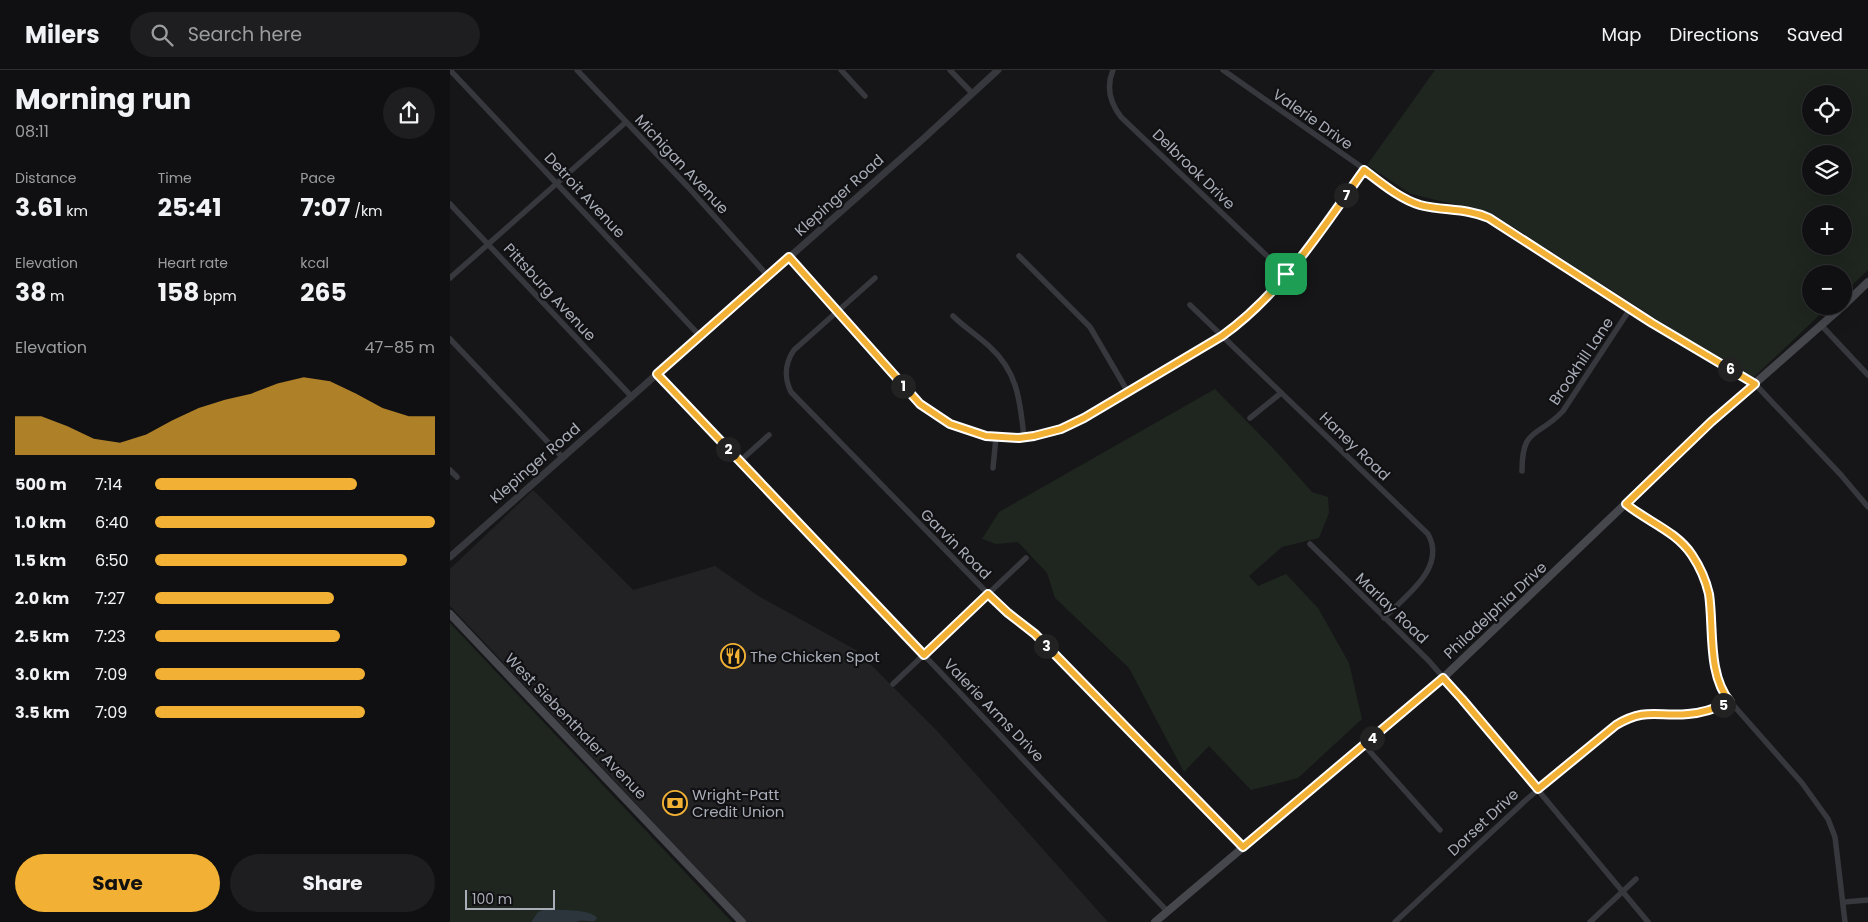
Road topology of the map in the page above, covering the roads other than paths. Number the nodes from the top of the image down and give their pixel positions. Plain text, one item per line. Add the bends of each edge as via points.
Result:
1 (450, 70) edge
2 (577, 70) edge
3 (841, 70) edge
4 (950, 70) edge
5 (998, 70) edge
6 (1113, 70) edge
7 (1223, 70) edge
8 (972, 93) junction
9 (865, 96) dead end
10 (626, 122) junction
11 (1364, 170) junction
12 (557, 183) junction
13 (450, 204) edge
14 (488, 245) junction
15 (1019, 256) dead end
16 (789, 257) junction
17 (1286, 274) junction
18 (768, 276) junction
19 (450, 278) edge
20 (875, 278) dead end
21 (1868, 282) edge
22 (1852, 297) edge
23 (1190, 305) dead end
24 (1630, 310) junction
25 (838, 312) junction
26 (1834, 315) edge
27 (953, 316) dead end
28 (1822, 326) junction
29 (700, 336) junction
30 (1222, 336) junction
31 (450, 338) edge
32 (657, 374) junction
33 (1868, 375) edge
34 (1755, 384) junction
35 (1128, 392) junction
36 (1281, 392) junction
37 (632, 397) junction
38 (1250, 418) dead end
39 (769, 435) dead end
40 (996, 437) junction
41 (1024, 437) junction
42 (562, 457) junction
43 (740, 461) junction
44 (993, 468) dead end
45 (450, 470) edge
46 (1522, 471) dead end
47 (457, 477) dead end
48 (1626, 504) junction
49 (1868, 507) edge
50 (1310, 544) dead end
51 (450, 557) edge
52 (1026, 558) dead end
53 (988, 594) junction
54 (450, 614) edge
55 (1384, 618) junction
56 (924, 655) junction
57 (1443, 678) junction
58 (893, 684) dead end
59 (1730, 702) junction
60 (1364, 745) junction
61 (1538, 789) junction
62 (1440, 830) dead end
63 (1243, 847) junction
64 (1636, 879) dead end
65 (1623, 892) junction
66 (1868, 900) edge
67 (1844, 902) junction
68 (1167, 911) junction
69 (742, 922) edge
70 (1154, 922) edge
71 (1395, 922) edge
72 (1590, 922) edge
73 (1648, 922) edge
74 (1845, 922) edge

1 - 12 street, Detroit Avenue
2 - 10 street, Michigan Avenue
3 - 9 street
4 - 8 street
5 - 8 street, Klepinger Road
6 - 17 street, Delbrook Drive via 1110,95 1121,117
7 - 11 street, Valerie Drive
8 - 16 street, Klepinger Road
10 - 12 street
10 - 18 street, Michigan Avenue
11 - 17 street
11 - 24 street, Valerie Drive via 1401,196 1421,205 1464,210 1489,218
12 - 14 street
12 - 29 street, Detroit Avenue
13 - 14 street, Pittsburg Avenue
14 - 19 street
14 - 37 street, Pittsburg Avenue
15 - 35 street via 1083,318
16 - 18 street, Klepinger Road
16 - 25 street
17 - 30 street via 1253,310
18 - 29 street, Klepinger Road
20 - 25 street, Garvin Road
21 - 22 main road, Philadelphia Drive
23 - 30 street, Haney Road
24 - 34 street, Valerie Drive
24 - 46 street, Brookhill Lane via 1563,411 1529,437 1523,449
25 - 40 street via 928,411 964,430
25 - 53 street, Garvin Road via 794,350 786,371 791,392
26 - 28 main road, Philadelphia Drive
27 - 41 street via 989,346 1012,375 1018,390
28 - 33 street
28 - 34 main road, Philadelphia Drive
29 - 32 street, Klepinger Road
30 - 35 street
30 - 36 street, Haney Road
31 - 42 street
32 - 37 street, Klepinger Road
32 - 43 street, Valerie Arms Drive
34 - 48 main road, Philadelphia Drive
34 - 49 street, Valerie Drive
35 - 41 street via 1073,424 1048,434
36 - 38 street
36 - 55 street, Haney Road via 1432,541 1434,557 1429,571
37 - 42 street, Klepinger Road
39 - 43 street
40 - 41 street
40 - 44 street
42 - 51 street, Klepinger Road
43 - 56 street, Valerie Arms Drive
45 - 47 street
48 - 57 main road, Philadelphia Drive
48 - 59 street via 1679,540 1699,567 1708,594 1715,663
50 - 55 street, Marlay Road
52 - 53 street
53 - 56 street
53 - 63 street, Garvin Road via 1035,634
54 - 69 main road, West Siebenthaler Avenue
55 - 57 street, Marlay Road
56 - 58 street
56 - 68 street, Valerie Arms Drive
57 - 60 main road, Philadelphia Drive
57 - 61 street, Marlay Road
59 - 61 street, Dorset Drive via 1690,714 1645,713 1626,719
59 - 67 street via 1802,783 1828,819 1835,837
60 - 62 street
60 - 63 main road, Philadelphia Drive
61 - 65 street, Marlay Road
61 - 71 street, Dorset Drive
63 - 68 main road, Philadelphia Drive
64 - 65 street
65 - 72 street
65 - 73 street, Marlay Road
66 - 67 street
67 - 74 street
68 - 70 main road, Philadelphia Drive

